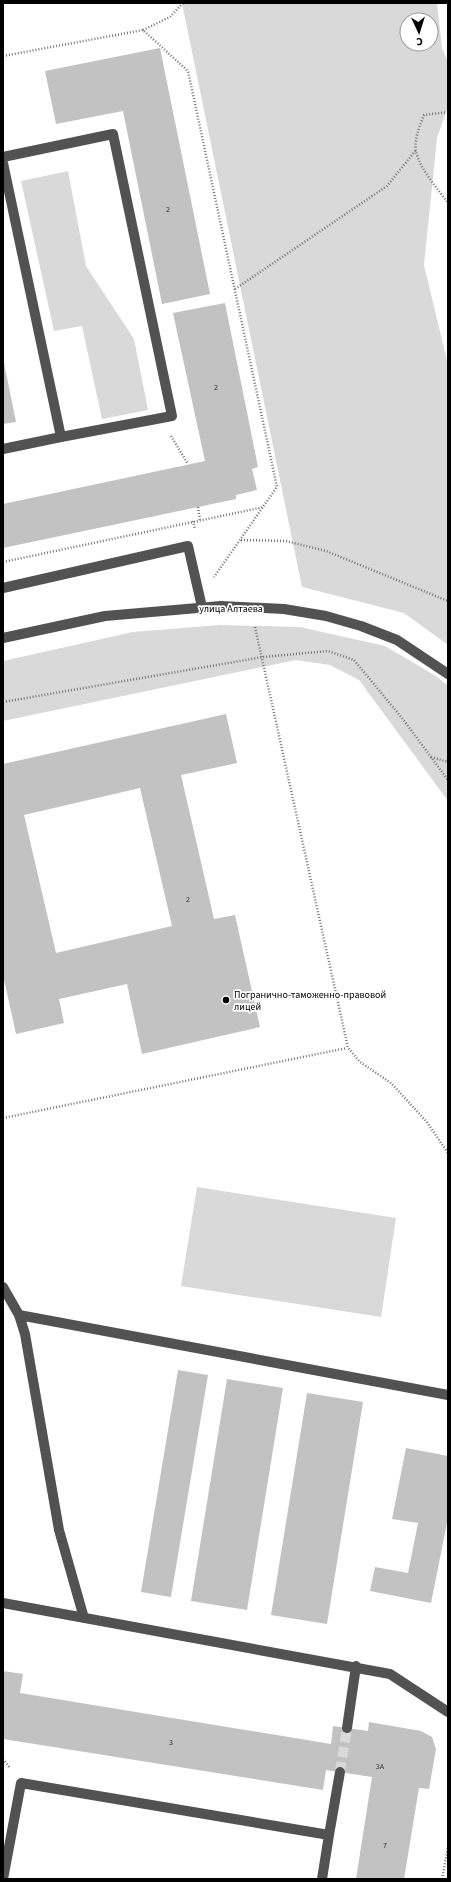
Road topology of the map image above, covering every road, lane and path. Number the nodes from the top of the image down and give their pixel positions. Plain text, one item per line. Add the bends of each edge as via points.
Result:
1 (183, 3) edge
2 (144, 30) junction
3 (3, 56) edge
4 (448, 112) edge
5 (416, 150) junction
6 (3, 157) edge
7 (3, 163) edge
8 (448, 203) edge
9 (235, 289) junction
10 (161, 418) junction
11 (61, 437) junction
12 (3, 449) edge
13 (188, 464) dead end
14 (198, 507) dead end
15 (264, 507) junction
16 (200, 520) junction
17 (240, 540) junction
18 (3, 562) edge
19 (3, 588) edge
20 (198, 589) junction
21 (448, 601) edge
22 (202, 607) junction
23 (3, 638) edge
24 (263, 657) junction
25 (448, 674) edge
26 (3, 702) edge
27 (431, 757) junction
28 (448, 762) edge
29 (448, 780) edge
30 (348, 1048) junction
31 (3, 1118) edge
32 (448, 1153) edge
33 (3, 1287) edge
34 (19, 1315) junction
35 (448, 1395) edge
36 (3, 1603) edge
37 (84, 1618) junction
38 (356, 1666) junction
39 (448, 1712) edge
40 (347, 1728) tunnel mouth
41 (340, 1772) tunnel mouth
42 (329, 1835) junction
43 (448, 1847) edge
44 (4, 1879) edge
45 (322, 1879) edge
46 (442, 1879) edge

1 - 2 path via 170,17
2 - 3 path
2 - 9 path via 188,71
4 - 5 path via 424,115 418,128
5 - 8 path via 424,168
5 - 9 path via 387,186
6 - 10 street via 113,134 172,416
7 - 11 street
9 - 15 path via 277,487
10 - 11 street
10 - 13 path
11 - 12 street
14 - 16 path
15 - 16 path
15 - 17 path
16 - 18 path
17 - 20 path via 206,588
17 - 21 path via 286,541 326,551
19 - 20 street via 188,546
20 - 22 street
22 - 23 street, улица Алтаева via 105,616
22 - 25 street, улица Алтаева via 284,609 326,616 397,640
24 - 26 path
24 - 27 path via 328,651 354,660
24 - 30 path
27 - 28 path
27 - 29 path
30 - 31 path
30 - 32 path via 360,1062 391,1084 426,1121
33 - 34 street
34 - 35 street
34 - 37 street via 25,1334 59,1530
36 - 37 street
37 - 38 street
38 - 39 street via 390,1674
38 - 40 street
41 - 42 street
42 - 44 street via 21,1783
42 - 45 street
43 - 46 path

